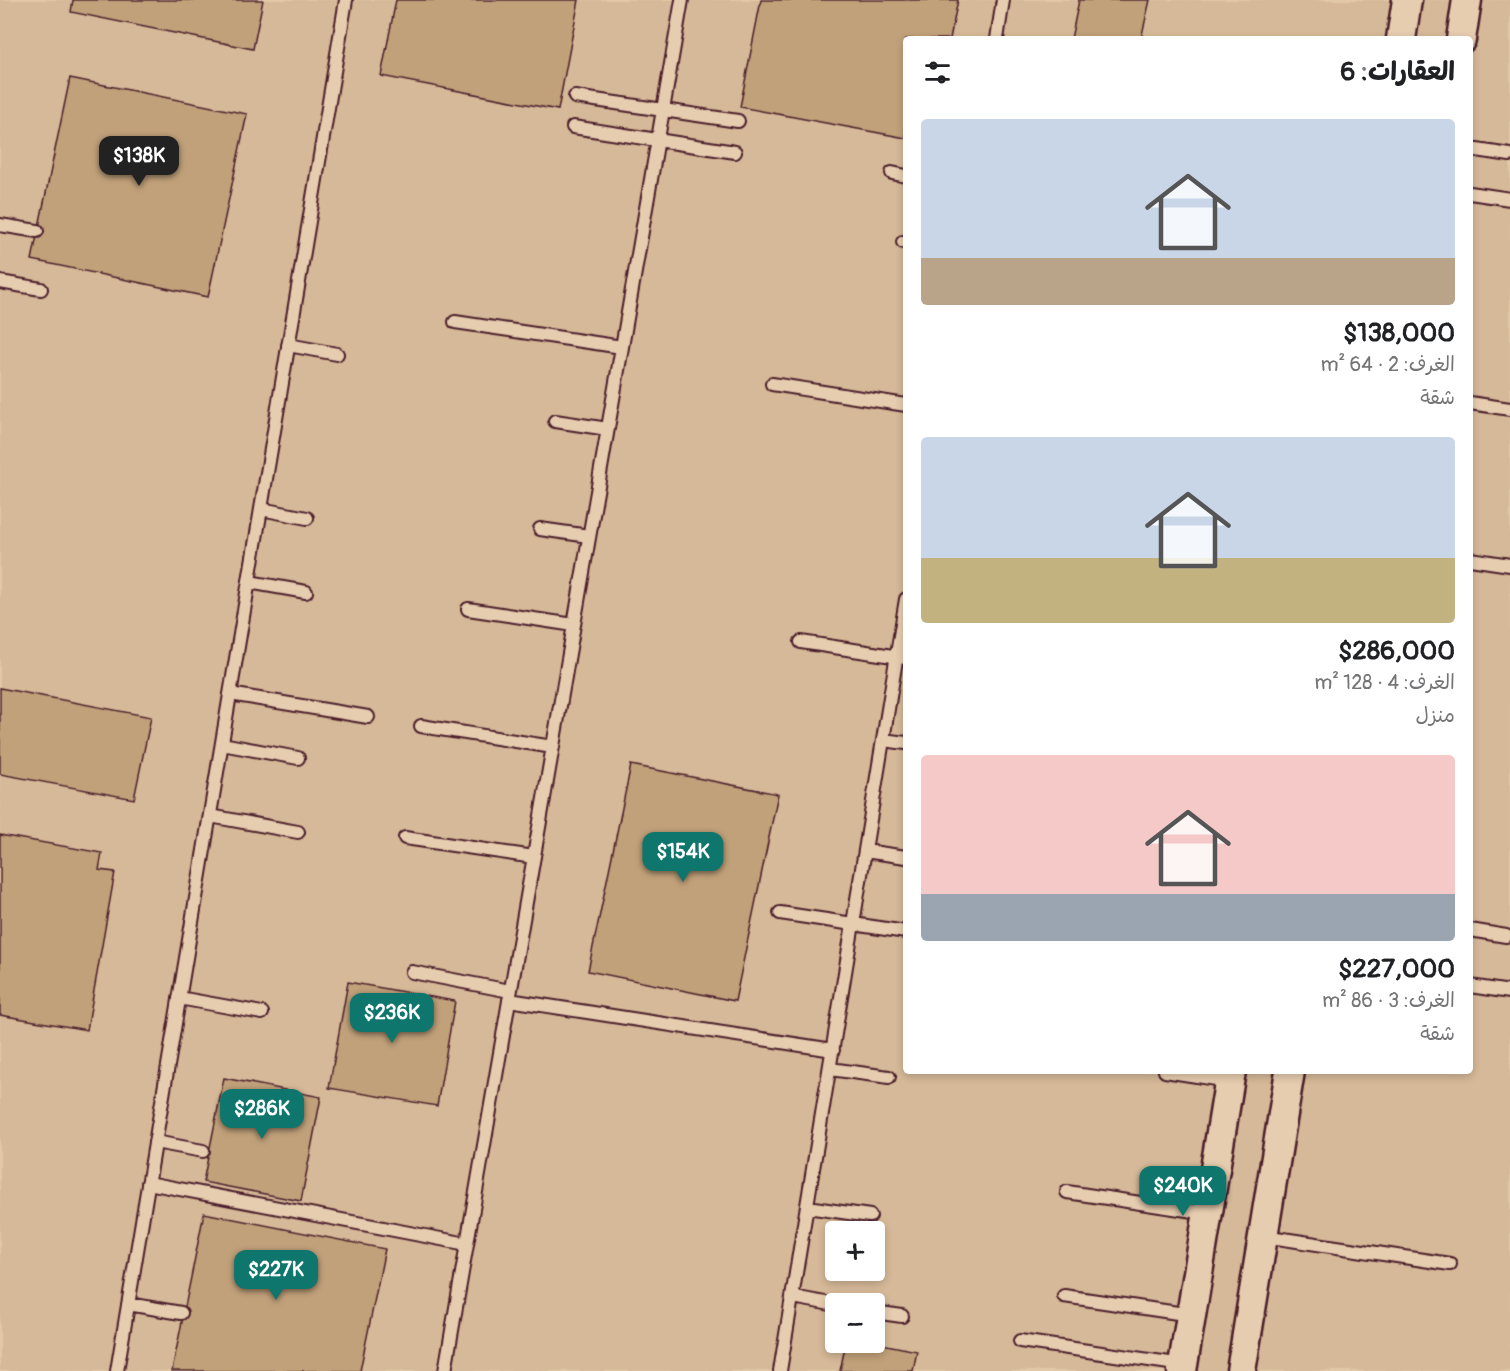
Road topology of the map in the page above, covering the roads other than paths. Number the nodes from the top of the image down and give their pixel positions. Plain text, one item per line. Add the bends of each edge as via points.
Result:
1 (346, 0) edge
2 (682, 0) edge
3 (1003, 0) edge
4 (1407, 0) edge
5 (1467, 0) edge
6 (997, 36) edge
7 (1401, 36) edge
8 (1461, 36) edge
9 (575, 97) dead end
10 (663, 110) junction
11 (738, 121) dead end
12 (573, 127) dead end
13 (658, 140) junction
14 (1473, 149) edge
15 (735, 152) dead end
16 (1510, 155) edge
17 (892, 173) dead end
18 (903, 175) edge
19 (1473, 193) edge
20 (1510, 199) edge
21 (0, 225) edge
22 (37, 231) dead end
23 (0, 282) edge
24 (41, 289) dead end
25 (455, 322) dead end
26 (288, 345) junction
27 (622, 347) junction
28 (337, 354) dead end
29 (772, 384) dead end
30 (1473, 403) edge
31 (903, 405) edge
32 (1510, 409) edge
33 (555, 421) dead end
34 (608, 429) junction
35 (261, 510) junction
36 (307, 518) dead end
37 (540, 529) dead end
38 (589, 536) junction
39 (1473, 559) edge
40 (1510, 565) edge
41 (249, 582) junction
42 (306, 592) dead end
43 (468, 609) dead end
44 (574, 625) junction
45 (903, 634) edge
46 (801, 642) dead end
47 (901, 658) edge
48 (230, 694) junction
49 (368, 717) dead end
50 (421, 726) dead end
51 (883, 740) junction
52 (903, 743) edge
53 (222, 744) junction
54 (553, 747) junction
55 (298, 758) dead end
56 (210, 816) junction
57 (298, 832) dead end
58 (405, 838) dead end
59 (865, 851) junction
60 (534, 857) junction
61 (903, 857) edge
62 (780, 913) dead end
63 (853, 924) junction
64 (1473, 930) edge
65 (903, 932) edge
66 (1506, 936) dead end
67 (412, 972) dead end
68 (1473, 986) edge
69 (1510, 992) edge
70 (510, 995) junction
71 (179, 998) junction
72 (262, 1013) dead end
73 (832, 1050) junction
74 (830, 1069) junction
75 (1204, 1074) edge
76 (1290, 1074) edge
77 (1230, 1076) edge
78 (889, 1077) dead end
79 (155, 1142) junction
80 (203, 1151) dead end
81 (148, 1183) junction
82 (1067, 1192) dead end
83 (807, 1207) junction
84 (1207, 1213) junction
85 (870, 1216) dead end
86 (1263, 1236) junction
87 (467, 1244) junction
88 (1450, 1264) dead end
89 (1064, 1296) dead end
90 (793, 1297) junction
91 (825, 1303) edge
92 (128, 1304) junction
93 (181, 1314) dead end
94 (885, 1314) edge
95 (1191, 1315) junction
96 (902, 1316) dead end
97 (1020, 1341) dead end
98 (1182, 1368) edge
99 (117, 1371) edge
100 (445, 1371) edge
101 (780, 1371) edge
102 (1241, 1371) edge

1 - 26 lane
2 - 10 lane
3 - 6 lane
4 - 7 street
5 - 8 street
9 - 10 lane
10 - 11 lane
10 - 13 lane
12 - 13 lane
13 - 15 lane
13 - 27 lane
14 - 16 lane
17 - 18 lane
19 - 20 lane
21 - 22 lane
23 - 24 lane
25 - 27 lane
26 - 28 lane
26 - 35 lane
27 - 34 lane
29 - 31 lane
30 - 32 lane
33 - 34 lane
34 - 38 lane
35 - 36 lane
35 - 41 lane
37 - 38 lane
38 - 44 lane
39 - 40 lane
41 - 42 lane
41 - 48 lane
43 - 44 lane
44 - 54 lane
45 - 47 lane
46 - 47 lane
47 - 51 lane
48 - 49 lane
48 - 53 lane
50 - 54 lane
51 - 52 lane
51 - 59 lane
53 - 55 lane
53 - 56 lane
54 - 60 lane
56 - 57 lane
56 - 71 lane
58 - 60 lane
59 - 61 lane
59 - 63 lane
60 - 70 lane
62 - 63 lane
63 - 65 lane
63 - 73 lane
64 - 66 lane
67 - 70 lane
68 - 69 lane
70 - 73 lane
70 - 87 lane
71 - 72 lane
71 - 79 lane
73 - 74 lane
74 - 78 lane
74 - 83 lane
75 - 77 lane
76 - 86 street
77 - 84 street
79 - 80 lane
79 - 81 lane
81 - 87 lane
81 - 92 lane
82 - 84 lane
83 - 85 lane
83 - 90 lane
84 - 95 street
86 - 88 lane
86 - 102 street
87 - 100 lane
89 - 95 lane
90 - 91 lane
90 - 101 lane
92 - 93 lane
92 - 99 lane
94 - 96 lane
95 - 98 street
97 - 98 lane

